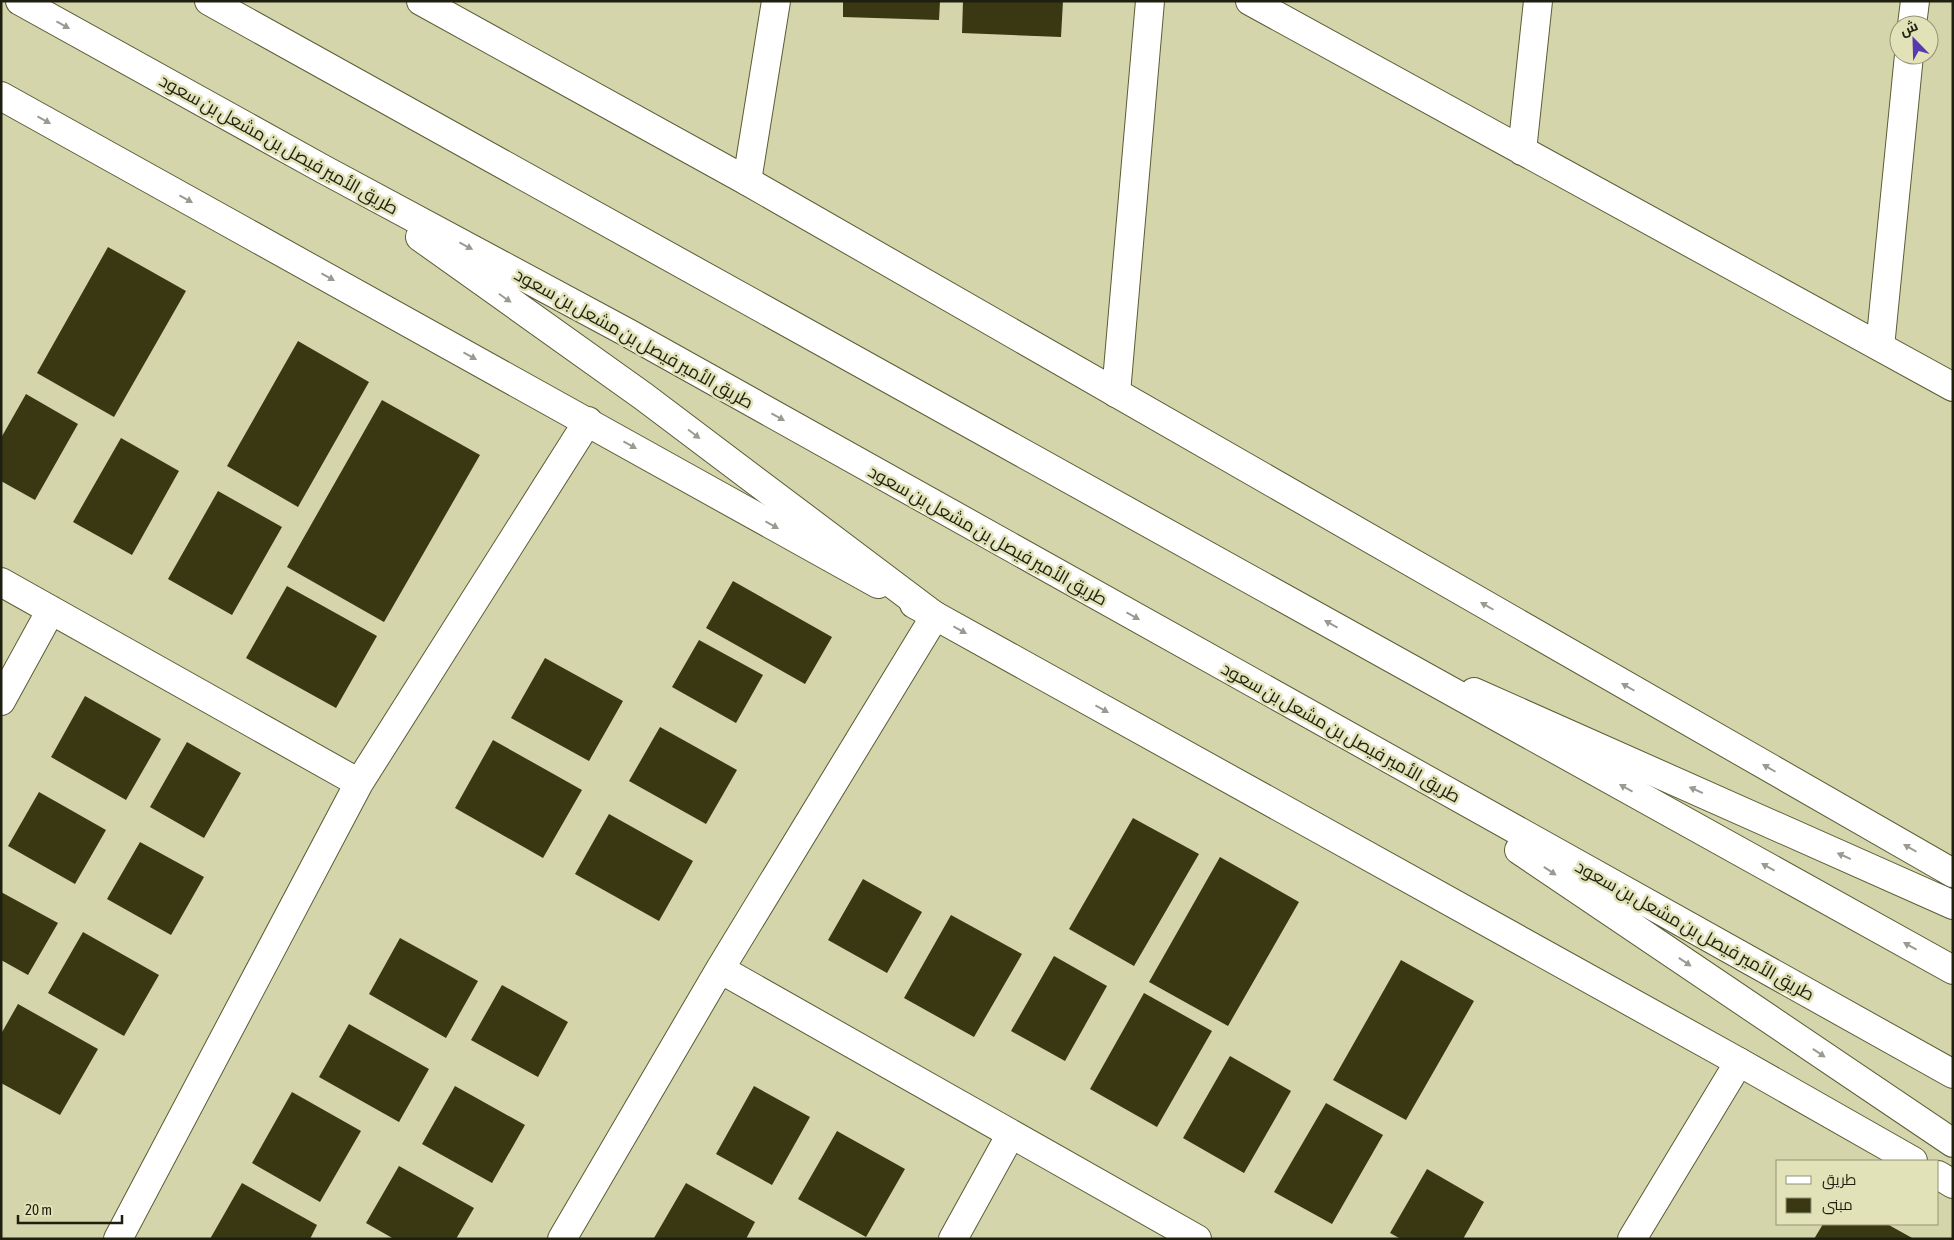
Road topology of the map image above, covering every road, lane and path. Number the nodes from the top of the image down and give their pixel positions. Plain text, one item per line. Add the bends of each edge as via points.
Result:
1 (20, 1) edge
2 (209, 1) edge
3 (420, 1) edge
4 (776, 1) edge
5 (1150, 1) edge
6 (1250, 1) edge
7 (1538, 1) edge
8 (1915, 1) edge
9 (1913, 15) edge
10 (1908, 65) edge
11 (1, 96) edge
12 (1522, 152) junction
13 (323, 169) junction
14 (747, 181) junction
15 (1880, 347) junction
16 (1953, 387) edge
17 (1116, 393) junction
18 (588, 421) junction
19 (1, 582) edge
20 (51, 610) junction
21 (935, 616) junction
22 (1369, 646) junction
23 (1, 701) edge
24 (1365, 746) junction
25 (358, 783) junction
26 (1953, 872) edge
27 (1953, 905) edge
28 (720, 969) junction
29 (1953, 970) edge
30 (1739, 1062) junction
31 (1953, 1074) edge
32 (1011, 1134) junction
33 (1953, 1143) edge
34 (1911, 1160) edge
35 (1939, 1176) edge
36 (1953, 1184) edge
37 (118, 1239) edge
38 (562, 1239) edge
39 (953, 1239) edge
40 (1197, 1239) edge
41 (1632, 1239) edge

1 -> 13 main road, طريق الأمير فيصل بن مشعل بن سعود
22 -> 2 main road
3 - 14 main road
4 - 14 main road
5 - 17 main road
6 - 12 main road
7 - 12 main road
8 - 9 main road
10 - 15 main road
11 -> 18 main road
12 - 15 main road
13 -> 21 main road via 643,396
13 -> 24 main road, طريق الأمير فيصل بن مشعل بن سعود via 636,338
14 - 17 main road
15 - 16 main road
26 -> 17 main road
18 -> 21 main road
18 - 25 main road
19 - 20 main road
20 - 23 main road
20 - 25 main road
21 - 28 main road
21 -> 30 main road
27 -> 22 main road
29 -> 22 main road
24 - 31 main road, طريق الأمير فيصل بن مشعل بن سعود
24 -> 33 main road
25 - 37 main road
28 - 32 main road
28 - 38 main road
30 - 34 main road
30 - 41 main road
32 - 39 main road
32 - 40 main road
35 - 36 main road

